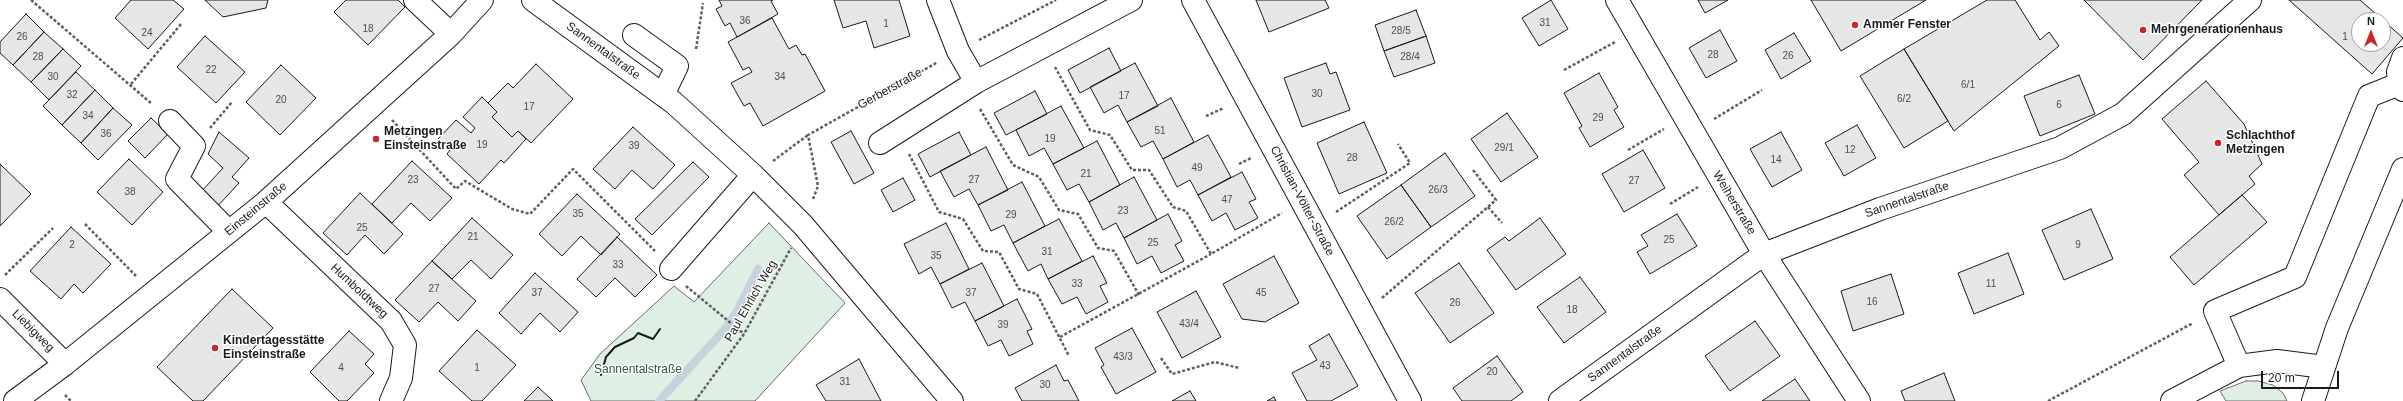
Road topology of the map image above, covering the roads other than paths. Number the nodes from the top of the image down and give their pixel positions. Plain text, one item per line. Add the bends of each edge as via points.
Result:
1 (415, 0) edge
2 (482, 0) edge
3 (533, 0) edge
4 (938, 0) edge
5 (1131, 0) edge
6 (1193, 0) edge
7 (1617, 0) edge
8 (2250, 0) edge
9 (452, 34) junction
10 (634, 35) dead end
11 (2403, 58) edge
12 (972, 85) junction
13 (2401, 87) edge
14 (663, 95) junction
15 (170, 121) road end
16 (888, 138) road end
17 (2403, 169) edge
18 (753, 175) junction
19 (266, 202) junction
20 (229, 232) junction
21 (1764, 254) junction
22 (671, 269) dead end
23 (0, 299) edge
24 (66, 364) junction
25 (2239, 366) junction
26 (2324, 367) junction
27 (2177, 400) edge
28 (15, 401) edge
29 (391, 401) edge
30 (952, 401) edge
31 (1410, 401) edge
32 (1560, 401) edge
33 (1859, 401) edge
34 (2313, 401) edge

1 - 9 street
2 - 9 street, Einsteinstraße
3 - 14 street, Sannentalstraße
4 - 12 street
5 - 12 street
6 - 31 street, Christian-Völter-Straße
7 - 21 street, Weiherstraße
8 - 21 street, Sannentalstraße via 2123,114 2060,148 1874,212
9 - 19 street, Einsteinstraße
10 - 14 street via 677,66
11 - 13 street via 2398,72
12 - 16 street
13 - 25 street via 2369,96 2295,277 2215,311
14 - 18 street, Sannentalstraße
15 - 20 street via 194,146 177,179
17 - 26 street via 2337,328
18 - 22 street
18 - 30 street, Sannentalstraße via 803,225
19 - 20 street, Einsteinstraße
19 - 29 street, Humboldtweg via 390,320 405,345 401,378
20 - 24 street, Einsteinstraße
21 - 32 street, Sannentalstraße
21 - 33 street, Weiherstraße
23 - 24 street, Liebigweg
24 - 28 street, Einsteinstraße
25 - 26 street via 2277,361
25 - 27 street
26 - 34 street

